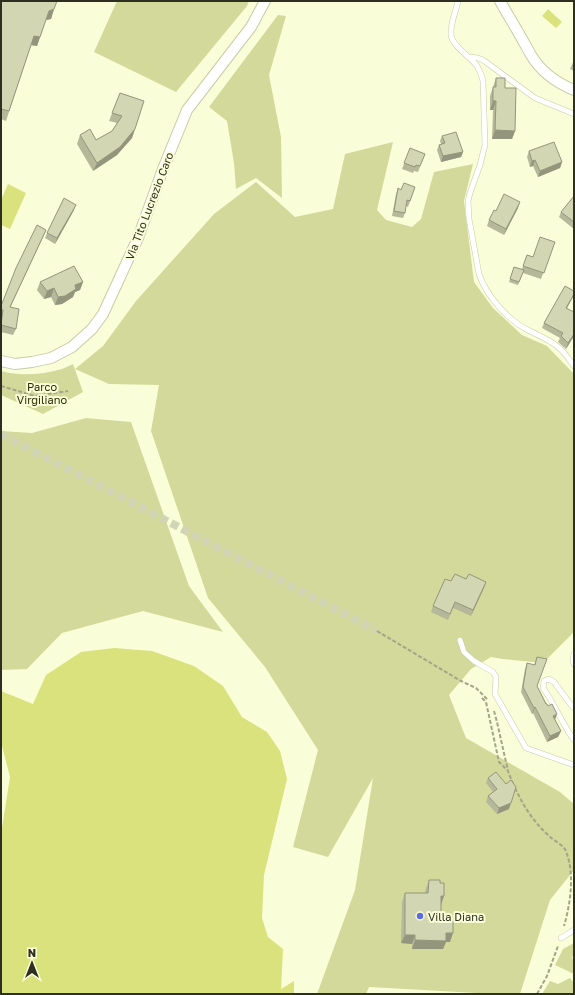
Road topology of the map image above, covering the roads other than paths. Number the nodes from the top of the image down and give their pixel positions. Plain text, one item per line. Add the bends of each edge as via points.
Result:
1 (264, 1) edge
2 (458, 1) edge
3 (500, 1) edge
4 (469, 57) junction
5 (574, 90) edge
6 (574, 114) edge
7 (1, 362) edge
8 (574, 366) edge
9 (460, 640) dead end
10 (574, 654) edge
11 (574, 664) edge
12 (574, 708) edge
13 (574, 740) edge
14 (574, 765) edge
15 (574, 930) edge
16 (561, 938) road end

1 - 7 street, Via Tito Lucrezio Caro via 251,27 187,110 138,238 103,314 92,330 72,347 51,358 15,364
2 - 4 lane via 451,35 457,46
3 - 5 street via 539,66 562,85
4 - 6 lane via 483,60 535,98
4 - 8 lane via 478,67 483,81 485,145 468,201 481,282 490,297 515,323 560,348
9 - 14 lane via 464,652 493,672 496,677 495,694 526,748
10 - 11 lane
12 - 13 lane via 554,682 549,679 544,681 543,688
15 - 16 lane

